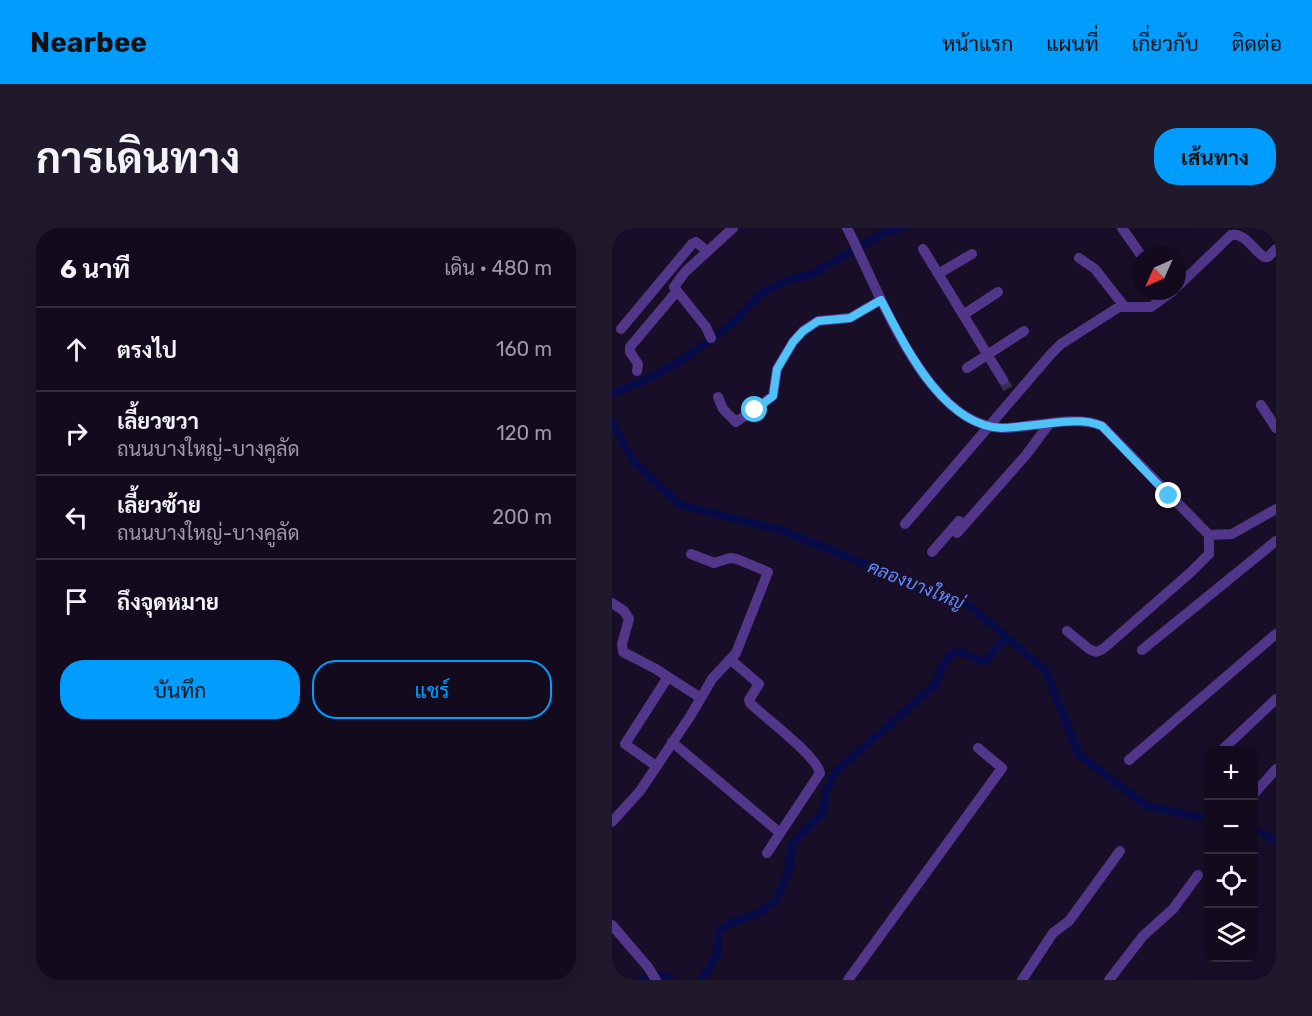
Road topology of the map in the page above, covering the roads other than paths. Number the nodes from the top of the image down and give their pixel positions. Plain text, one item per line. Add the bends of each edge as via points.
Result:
1 (733, 228) edge
2 (847, 228) edge
3 (1122, 228) edge
4 (1135, 246) edge
5 (923, 249) dead end
6 (1276, 249) edge
7 (707, 251) junction
8 (972, 254) dead end
9 (1079, 258) dead end
10 (938, 274) junction
11 (1186, 277) edge
12 (676, 291) junction
13 (998, 292) dead end
14 (881, 300) junction
15 (1160, 300) edge
16 (1124, 306) junction
17 (963, 315) junction
18 (621, 329) dead end
19 (1024, 331) dead end
20 (711, 338) dead end
21 (988, 355) junction
22 (967, 368) dead end
23 (637, 371) dead end
24 (1003, 380) tunnel mouth
25 (718, 397) dead end
26 (1261, 405) dead end
27 (1049, 424) junction
28 (989, 426) junction
29 (1276, 428) edge
30 (1006, 478) junction
31 (1276, 509) edge
32 (905, 524) dead end
33 (957, 533) dead end
34 (1209, 535) junction
35 (1276, 541) edge
36 (932, 552) dead end
37 (691, 554) dead end
38 (612, 603) edge
39 (1067, 631) dead end
40 (1276, 634) edge
41 (1142, 650) dead end
42 (731, 660) junction
43 (668, 677) junction
44 (701, 698) junction
45 (1276, 699) edge
46 (672, 742) junction
47 (1226, 746) edge
48 (978, 748) dead end
49 (1129, 760) dead end
50 (656, 766) junction
51 (1276, 769) edge
52 (1258, 789) edge
53 (612, 822) edge
54 (780, 833) junction
55 (1120, 851) dead end
56 (766, 853) dead end
57 (1198, 875) dead end
58 (612, 925) edge
59 (656, 980) edge
60 (848, 980) edge
61 (1022, 980) edge
62 (1109, 980) edge

1 - 7 street
2 - 14 street
3 - 4 street
5 - 10 street
6 - 11 street via 1264,257 1242,236 1231,234
7 - 12 street via 675,284
7 - 18 street via 696,242 692,244
8 - 10 street
9 - 16 street via 1095,269
10 - 17 street
12 - 20 street
12 - 23 street via 630,347
13 - 17 street
14 - 25 street via 850,318 811,324 793,342 777,369 773,396 736,422
14 - 28 street via 931,384 953,407
15 - 16 street via 1151,307
16 - 28 street via 1061,344 1012,394
17 - 21 street
19 - 21 street
21 - 22 street
21 - 24 street
26 - 29 street
27 - 28 street
27 - 30 street
27 - 34 street via 1085,422 1102,426
28 - 32 street
30 - 33 street
30 - 36 street via 999,475
31 - 34 street via 1232,534
34 - 39 street via 1209,554 1103,649 1089,649
35 - 41 street
37 - 42 street via 714,563 737,559 768,572
38 - 43 street via 629,619 623,652
40 - 49 street
42 - 44 street via 712,679
42 - 54 street via 759,684 750,703 819,768 820,773
43 - 44 street
43 - 50 street via 625,744
44 - 46 street
45 - 47 street
46 - 50 street
46 - 54 street
48 - 60 street via 1002,768
50 - 53 street
51 - 52 street
54 - 56 street
55 - 61 street via 1073,916 1053,933
57 - 62 street
58 - 59 street

